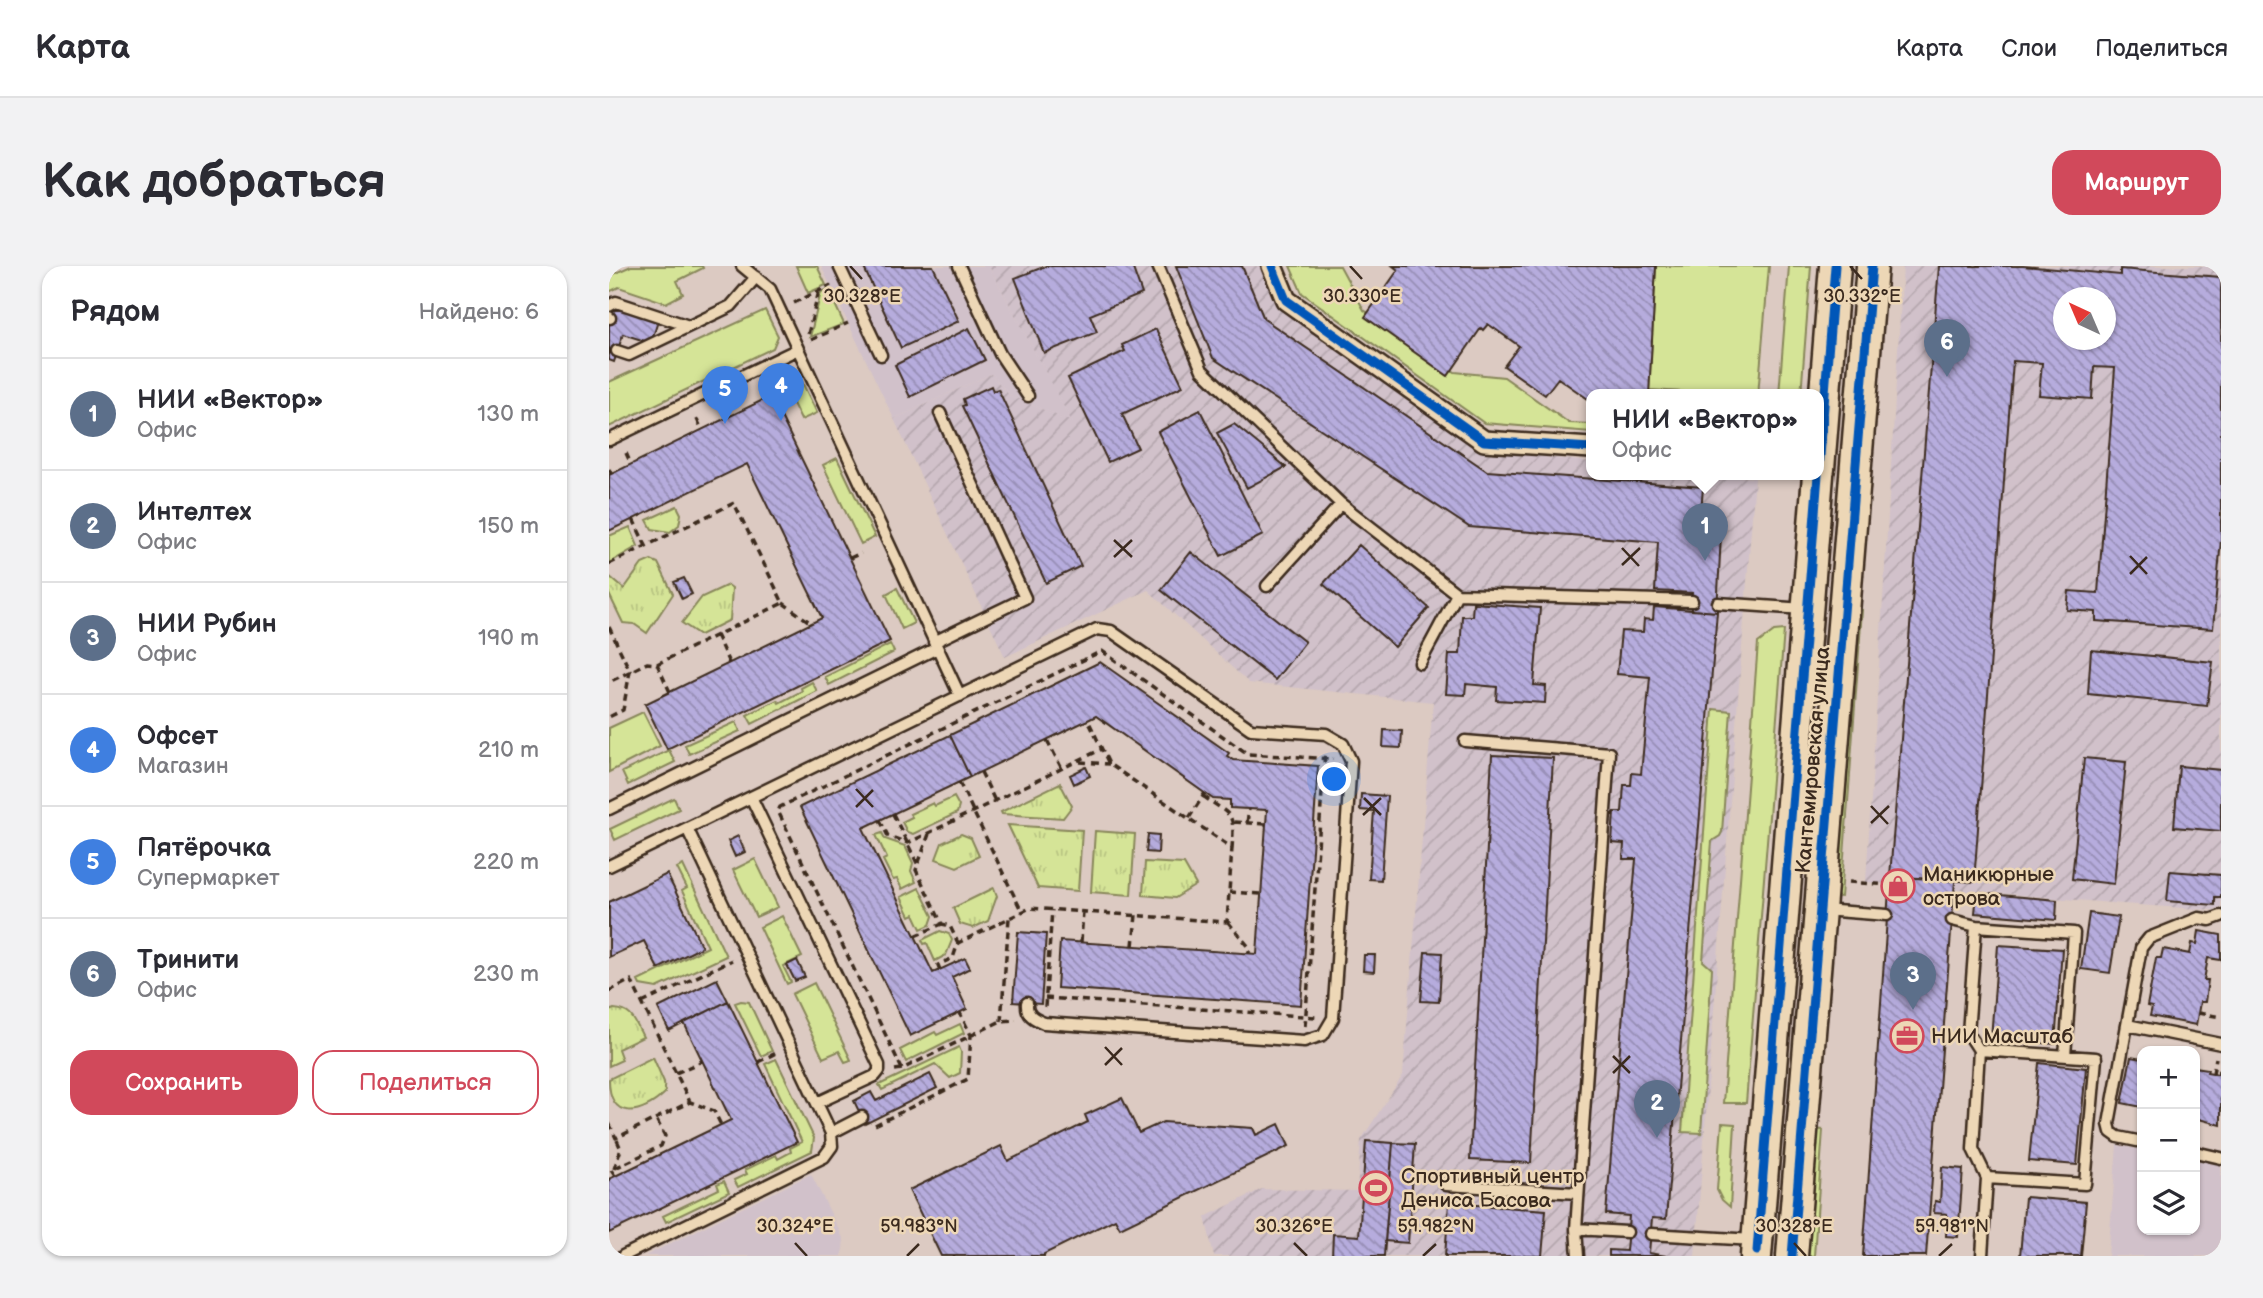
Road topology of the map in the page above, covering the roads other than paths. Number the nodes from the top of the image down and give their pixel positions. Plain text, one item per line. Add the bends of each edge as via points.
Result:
1 (742, 266) edge
2 (839, 266) edge
3 (959, 266) edge
4 (1158, 266) edge
5 (1272, 266) edge
6 (1835, 266) edge
7 (1872, 266) edge
8 (756, 277) junction
9 (609, 306) edge
10 (689, 326) junction
11 (655, 332) dead end
12 (667, 337) junction
13 (798, 349) junction
14 (617, 351) dead end
15 (881, 355) dead end
16 (1028, 396) dead end
17 (1824, 406) edge
18 (940, 413) dead end
19 (609, 440) edge
20 (1586, 449) edge
21 (1818, 480) edge
22 (1341, 504) junction
23 (1266, 586) dead end
24 (1457, 594) junction
25 (1692, 601) dead end
26 (1718, 603) dead end
27 (1808, 609) junction
28 (936, 645) junction
29 (1420, 663) dead end
30 (960, 696) junction
31 (1465, 741) dead end
32 (751, 797) junction
33 (609, 809) edge
34 (687, 828) junction
35 (609, 866) edge
36 (1819, 910) junction
37 (1887, 915) dead end
38 (2221, 916) edge
39 (1952, 920) dead end
40 (1976, 926) junction
41 (1027, 1003) dead end
42 (2127, 1025) junction
43 (2221, 1044) edge
44 (1979, 1051) junction
45 (2065, 1056) junction
46 (817, 1103) junction
47 (862, 1117) dead end
48 (831, 1133) junction
49 (2137, 1141) edge
50 (2200, 1153) edge
51 (2221, 1158) edge
52 (1987, 1178) junction
53 (1446, 1185) dead end
54 (1578, 1193) junction
55 (1576, 1229) junction
56 (1627, 1232) dead end
57 (1651, 1234) dead end
58 (1757, 1248) edge
59 (623, 1256) edge
60 (1578, 1256) edge
61 (1792, 1256) edge
62 (1982, 1256) edge

1 - 8 lane
2 - 15 lane
3 - 16 lane via 1000,354
4 - 22 lane via 1202,370
5 - 20 street via 1286,300 1484,441
6 - 17 main road
7 - 36 main road, Кантемировская улица
8 - 10 lane via 731,306
8 - 13 lane via 770,289
9 - 10 lane via 616,302
10 - 12 lane
11 - 12 lane
12 - 14 lane via 629,355
13 - 19 lane
13 - 28 lane
18 - 28 lane via 1025,598
21 - 27 main road, Кантемировская улица
22 - 23 lane
22 - 24 lane
24 - 25 lane
24 - 29 lane
26 - 27 lane
27 - 58 main road, Кантемировская улица
28 - 30 lane
28 - 33 lane
30 - 32 lane
30 - 41 lane via 1097,629 1111,631 1251,729 1326,734 1343,744 1351,761 1333,1018 1323,1035 1304,1041 1044,1023 1032,1018
31 - 54 lane via 1609,753
32 - 34 lane
32 - 46 lane via 879,1065 875,1076
34 - 35 lane
34 - 46 lane
36 - 37 lane
36 - 61 main road, Кантемировская улица
38 - 42 lane via 2199,918 2149,938 2141,948
39 - 40 lane
40 - 44 lane via 1968,1033
40 - 45 lane via 2074,933
42 - 43 lane
42 - 49 lane via 2109,1124 2118,1137
44 - 45 lane
44 - 52 lane via 1973,1149
45 - 52 lane via 2096,1058 2085,1184
46 - 48 lane
47 - 48 lane
48 - 59 lane via 832,1146 824,1157
50 - 51 lane
52 - 62 lane
53 - 54 lane
54 - 55 lane
55 - 56 lane
55 - 60 lane
57 - 58 lane

